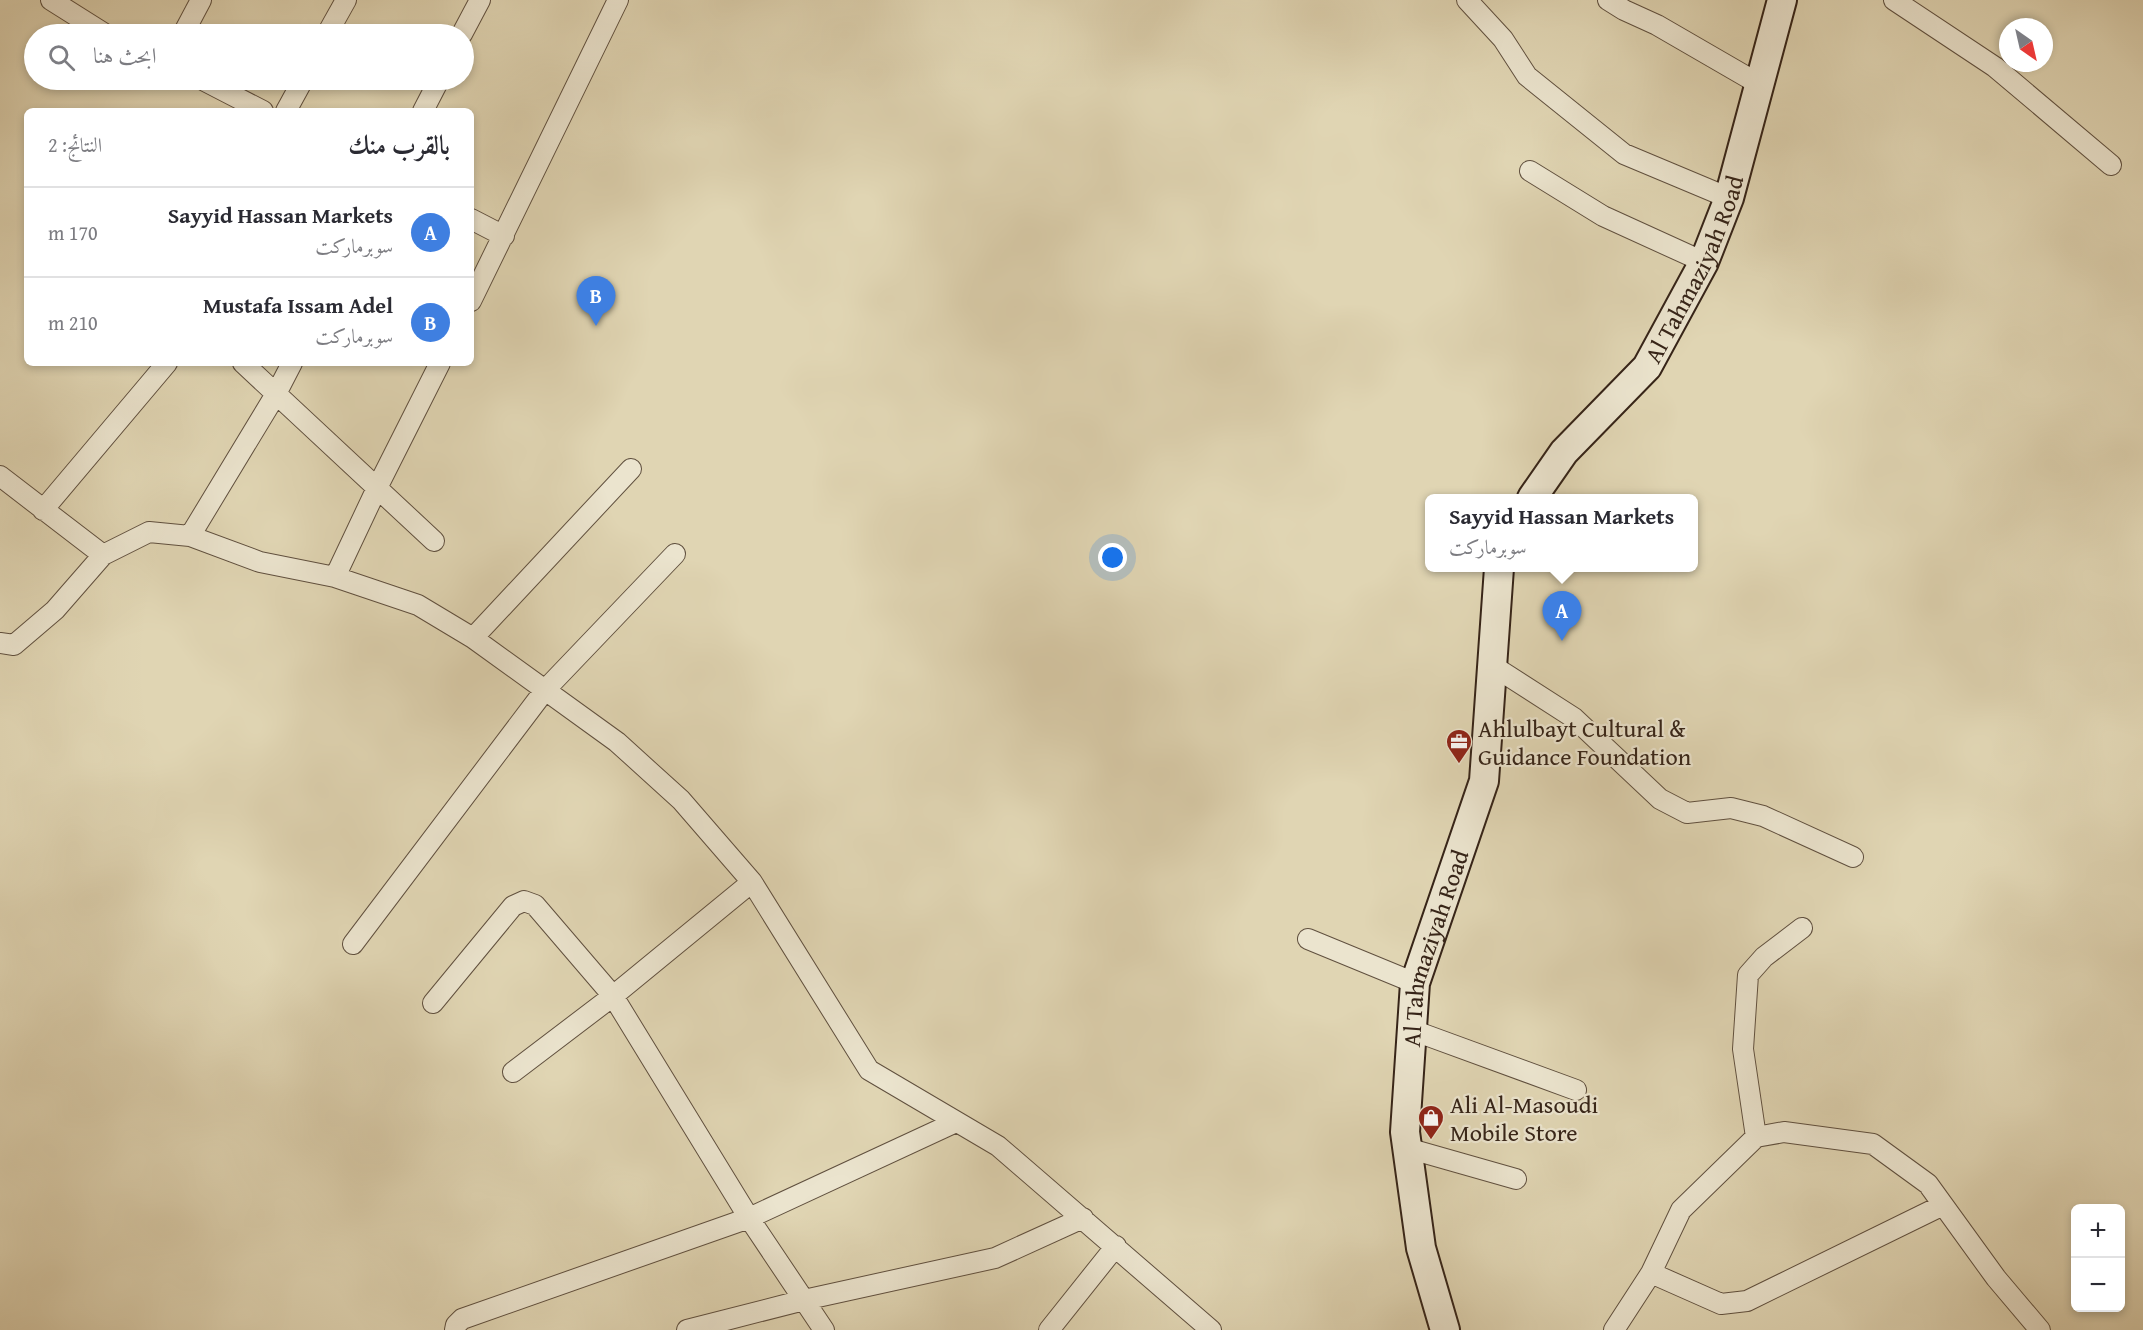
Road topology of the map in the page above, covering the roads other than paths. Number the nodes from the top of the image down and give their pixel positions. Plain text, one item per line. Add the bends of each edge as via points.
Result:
1 (51, 0) edge
2 (201, 0) edge
3 (346, 0) edge
4 (480, 0) edge
5 (618, 0) edge
6 (1467, 0) edge
7 (1608, 0) edge
8 (1782, 0) edge
9 (1894, 0) edge
10 (89, 24) edge
11 (188, 24) edge
12 (333, 24) edge
13 (467, 24) edge
14 (1758, 84) junction
15 (222, 90) edge
16 (298, 90) edge
17 (434, 90) edge
18 (255, 108) edge
19 (288, 108) edge
20 (425, 108) edge
21 (2111, 165) dead end
22 (1530, 171) dead end
23 (1729, 198) junction
24 (474, 221) edge
25 (504, 236) junction
26 (1704, 262) junction
27 (474, 295) edge
28 (164, 366) edge
29 (246, 366) edge
30 (290, 366) edge
31 (438, 366) edge
32 (276, 394) junction
33 (631, 469) dead end
34 (0, 476) edge
35 (377, 488) junction
36 (1535, 494) edge
37 (44, 510) junction
38 (190, 536) junction
39 (434, 541) dead end
40 (675, 554) dead end
41 (103, 555) junction
42 (1499, 572) edge
43 (335, 577) junction
44 (473, 638) junction
45 (0, 643) edge
46 (1493, 666) junction
47 (545, 690) junction
48 (1853, 857) dead end
49 (752, 882) junction
50 (1802, 928) dead end
51 (1308, 939) dead end
52 (353, 944) dead end
53 (1415, 983) junction
54 (613, 996) junction
55 (433, 1003) dead end
56 (1412, 1030) junction
57 (513, 1072) dead end
58 (1576, 1090) dead end
59 (956, 1122) junction
60 (1756, 1137) junction
61 (1407, 1148) junction
62 (1516, 1179) dead end
63 (1943, 1205) junction
64 (748, 1218) junction
65 (1083, 1218) junction
66 (1116, 1246) junction
67 (1651, 1273) junction
68 (804, 1300) junction
69 (455, 1330) edge
70 (687, 1330) edge
71 (824, 1330) edge
72 (1050, 1330) edge
73 (1211, 1330) edge
74 (1446, 1330) edge
75 (1614, 1330) edge
76 (2040, 1330) edge

1 - 10 street
2 - 11 street
3 - 12 street
4 - 13 street
5 - 25 street
6 - 23 street via 1503,39 1527,76 1624,154
7 - 14 street
8 - 14 main road, Al Tahmaziyah Road
9 - 21 street via 1995,66
14 - 23 main road, Al Tahmaziyah Road
15 - 18 street
16 - 19 street
17 - 20 street
22 - 26 street via 1603,216
23 - 26 main road, Al Tahmaziyah Road
24 - 25 street
25 - 27 street
26 - 36 main road, Al Tahmaziyah Road via 1647,367 1564,452
28 - 37 street
29 - 32 street
30 - 32 street
31 - 35 street
32 - 35 street
32 - 38 street
33 - 44 street
34 - 37 street
35 - 39 street
35 - 43 street
37 - 41 street
38 - 41 street via 149,532
38 - 43 street via 260,562
40 - 47 street
41 - 45 street via 55,610 14,645
42 - 46 main road, Al Tahmaziyah Road
43 - 44 street via 418,605
44 - 47 street
46 - 48 street via 1574,718 1660,799 1687,813 1731,808 1762,816
46 - 53 main road, Al Tahmaziyah Road via 1484,781
47 - 49 street via 617,742 681,800
47 - 52 street
49 - 54 street
49 - 59 street via 869,1070
50 - 60 street via 1764,957 1748,975 1743,1049
51 - 53 street
53 - 56 main road, Al Tahmaziyah Road
54 - 55 street via 535,905 524,901 513,906
54 - 57 street
54 - 64 street
56 - 58 street
56 - 61 main road, Al Tahmaziyah Road
59 - 64 street
59 - 65 street via 998,1146
60 - 63 street via 1784,1132 1873,1144 1928,1184
60 - 67 street via 1681,1210
61 - 62 street
61 - 74 main road, Al Tahmaziyah Road via 1421,1248
63 - 67 street via 1747,1301 1720,1304
63 - 76 street
64 - 68 street
64 - 69 street via 462,1319
65 - 66 street
65 - 68 street via 995,1258
66 - 72 street
66 - 73 street
67 - 75 street
68 - 70 street
68 - 71 street

